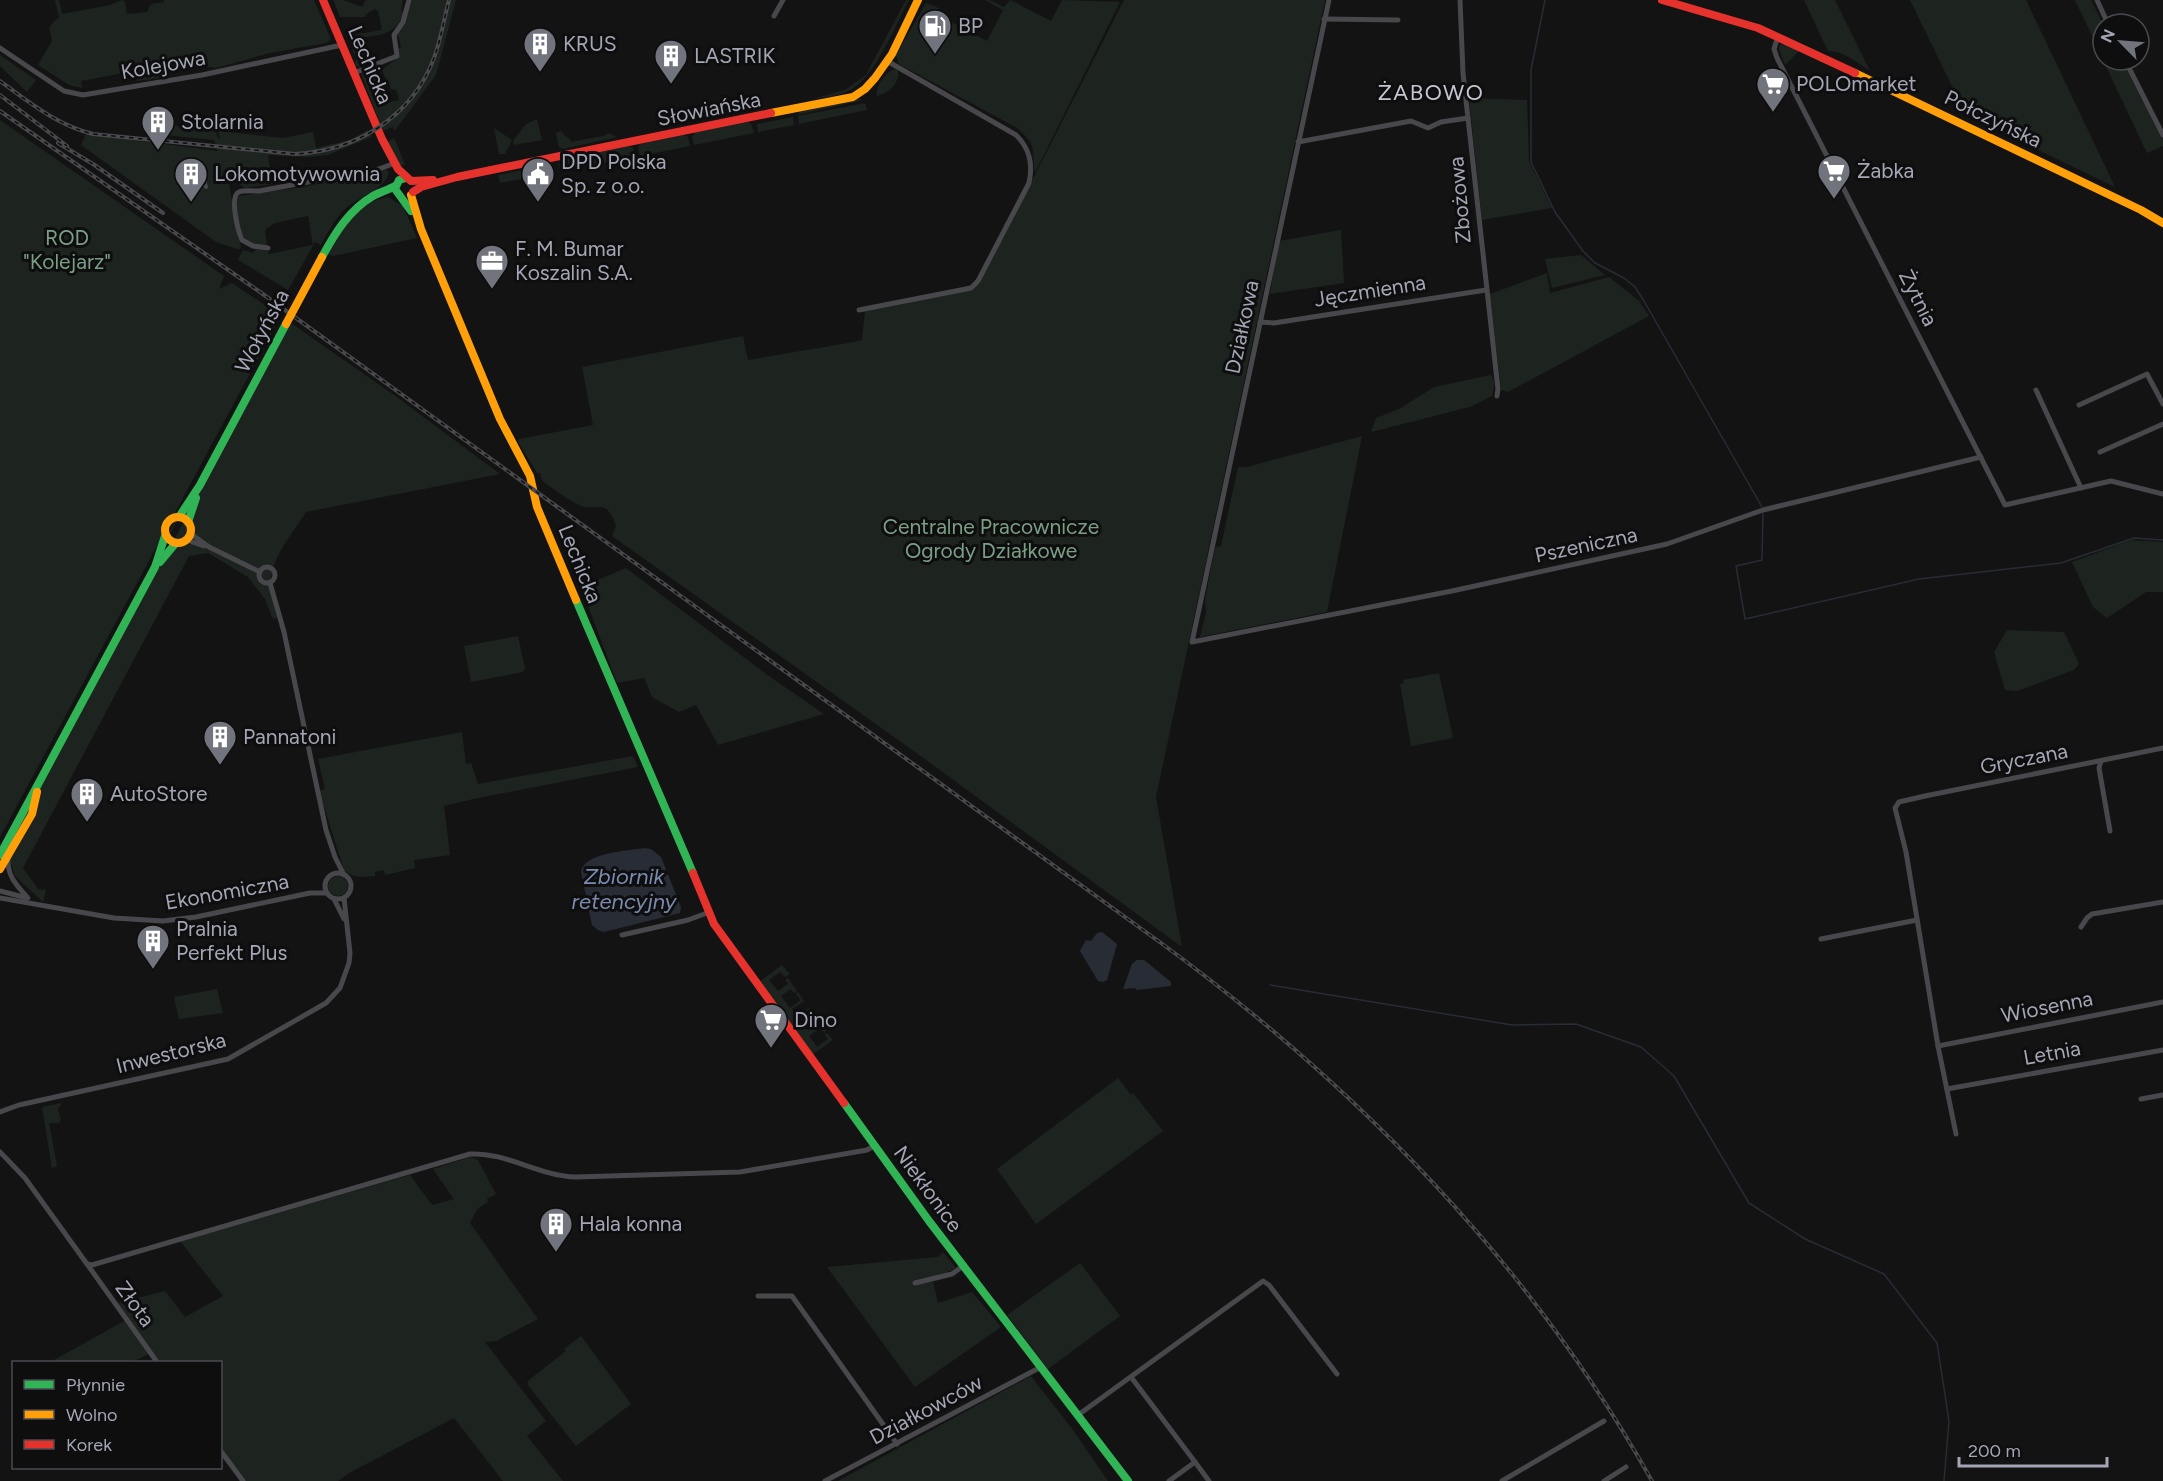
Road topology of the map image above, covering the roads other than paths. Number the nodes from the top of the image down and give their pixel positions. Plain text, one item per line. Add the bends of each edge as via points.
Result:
1 (324, 0) edge
2 (409, 0) edge
3 (783, 0) edge
4 (918, 0) edge
5 (1329, 0) edge
6 (1460, 0) edge
7 (1662, 0) edge
8 (774, 16) dead end
9 (1324, 19) junction
10 (1398, 20) dead end
11 (1778, 36) junction
12 (342, 45) junction
13 (0, 48) edge
14 (887, 61) junction
15 (2131, 72) edge
16 (354, 73) junction
17 (1468, 118) junction
18 (2163, 135) edge
19 (1298, 142) junction
20 (393, 164) junction
21 (455, 178) junction
22 (409, 179) junction
23 (398, 190) junction
24 (412, 193) junction
25 (2141, 210) junction
26 (2163, 217) edge
27 (2163, 223) edge
28 (421, 229) junction
29 (268, 248) dead end
30 (1486, 290) junction
31 (859, 310) dead end
32 (1260, 322) junction
33 (2036, 390) dead end
34 (1497, 396) dead end
35 (2163, 404) edge
36 (2079, 405) dead end
37 (2163, 424) edge
38 (2100, 452) dead end
39 (1981, 457) junction
40 (200, 485) junction
41 (2081, 488) junction
42 (2163, 494) edge
43 (179, 517) junction
44 (188, 522) junction
45 (165, 536) junction
46 (189, 537) junction
47 (175, 544) junction
48 (155, 567) junction
49 (260, 572) junction
50 (270, 583) junction
51 (1192, 642) joint
52 (2163, 748) edge
53 (2101, 761) junction
54 (2110, 831) dead end
55 (4, 856) edge
56 (335, 857) junction
57 (0, 869) edge
58 (334, 874) junction
59 (344, 875) junction
60 (326, 884) junction
61 (0, 891) edge
62 (310, 893) junction
63 (327, 893) junction
64 (0, 898) edge
65 (28, 898) junction
66 (344, 898) junction
67 (334, 899) junction
68 (2163, 902) edge
69 (42, 905) junction
70 (707, 913) junction
71 (1917, 920) junction
72 (346, 923) junction
73 (2080, 927) dead end
74 (622, 935) dead end
75 (1821, 939) dead end
76 (2163, 1002) edge
77 (1938, 1046) junction
78 (2163, 1050) edge
79 (1947, 1089) junction
80 (2163, 1095) edge
81 (2141, 1099) dead end
82 (0, 1112) edge
83 (1956, 1134) dead end
84 (874, 1146) junction
85 (0, 1152) edge
86 (87, 1264) junction
87 (963, 1266) junction
88 (915, 1283) dead end
89 (758, 1296) dead end
90 (156, 1361) edge
91 (1041, 1367) junction
92 (1337, 1374) dead end
93 (1131, 1377) junction
94 (1078, 1415) junction
95 (1604, 1421) dead end
96 (897, 1443) junction
97 (222, 1453) edge
98 (1195, 1462) junction
99 (1626, 1467) dead end
100 (243, 1481) edge
101 (825, 1481) edge
102 (1128, 1481) edge
103 (1168, 1481) edge
104 (1209, 1481) edge
105 (1502, 1481) edge
106 (1604, 1481) edge

1 - 12 main road, Lechicka
2 - 16 street via 403,22 394,35 397,56
3 - 8 street
4 - 14 main road, Słowiańska
5 - 9 street, Działkowa
6 - 17 street, Zbożowa
7 - 11 main road, Połczyńska
9 - 10 street
9 - 19 street, Działkowa
11 - 25 main road, Połczyńska
11 - 39 street, Żytnia via 1774,49 1777,58
12 - 13 street, Kolejowa via 83,95 63,91
12 - 16 main road, Lechicka
14 - 21 main road, Słowiańska via 871,84 849,99
14 - 31 street via 1016,135 1029,152 1031,172 1029,183 971,288
15 - 18 street
16 - 20 main road, Lechicka
17 - 19 street via 1428,128 1411,121
17 - 30 street, Zbożowa
19 - 32 street, Działkowa
20 - 22 main road, Lechicka
20 - 23 main road, Lechicka
20 - 29 street via 237,193 234,201 242,240
21 - 22 main road, Słowiańska
21 - 24 main road, Słowiańska
22 - 23 main road
22 - 24 main road, Lechicka via 414,188
23 - 24 main road, Słowiańska
23 - 28 main road, Lechicka
23 - 40 main road, Wołyńska, bridge via 364,202 341,223
24 - 28 main road, Lechicka
25 - 26 main road, Połczyńska
25 - 27 main road, Połczyńska
28 - 70 main road, Lechicka via 500,420 530,476 537,507
30 - 32 street, Jęczmienna via 1284,322
30 - 34 street, Zbożowa
32 - 51 street, Działkowa
33 - 41 street
35 - 36 street via 2147,374
37 - 38 street
39 - 41 street, Żytnia via 2005,505
39 - 51 street, Pszeniczna via 1763,510 1668,544
40 - 43 main road, Wołyńska
40 - 44 main road, Wołyńska
41 - 42 street, Żytnia via 2111,481
43 - 44 main road
43 - 45 main road via 168,521
44 - 46 main road
45 - 47 main road
45 - 48 main road
46 - 47 main road
46 - 49 street
47 - 48 main road
48 - 55 main road
49 - 50 street via 261,581
49 - 50 street via 266,567 273,569 276,576
50 - 56 street via 284,632 316,790
52 - 53 street, Gryczana
53 - 54 street
53 - 71 street, Gryczana via 1899,802 1895,808
55 - 57 main road
55 - 65 street via 15,884
56 - 58 street
56 - 59 street
58 - 59 street
58 - 60 street
59 - 66 street via 351,885
60 - 62 street, Ekonomiczna
60 - 63 street
61 - 65 street, Ekonomiczna
62 - 63 street, Ekonomiczna
62 - 69 street, Ekonomiczna via 163,921 114,918
63 - 67 street
64 - 69 street, Ekonomiczna
65 - 69 street, Ekonomiczna
66 - 67 street
66 - 72 street, Inwestorska
67 - 72 street, Inwestorska
68 - 73 street via 2092,914
70 - 74 street
70 - 84 main road, Niekłonice
71 - 75 street
71 - 77 street
72 - 82 street, Inwestorska via 350,953 346,973 334,996 238,1054
76 - 77 street, Wiosenna
77 - 79 street
78 - 79 street, Letnia
79 - 83 street
80 - 81 street
84 - 86 street via 740,1172 576,1177 470,1154 99,1264
84 - 87 main road, Niekłonice
85 - 86 street, Złota via 25,1178
86 - 90 street, Złota
87 - 88 street via 952,1274
87 - 91 main road, Niekłonice
89 - 96 street via 792,1296
91 - 94 main road, Niekłonice
91 - 96 street, Działkowców
92 - 93 street via 1263,1281
93 - 94 street
93 - 98 street
94 - 102 main road, Niekłonice
95 - 105 street
96 - 101 street, Działkowców
97 - 100 street
98 - 103 street
98 - 104 street
99 - 106 street

